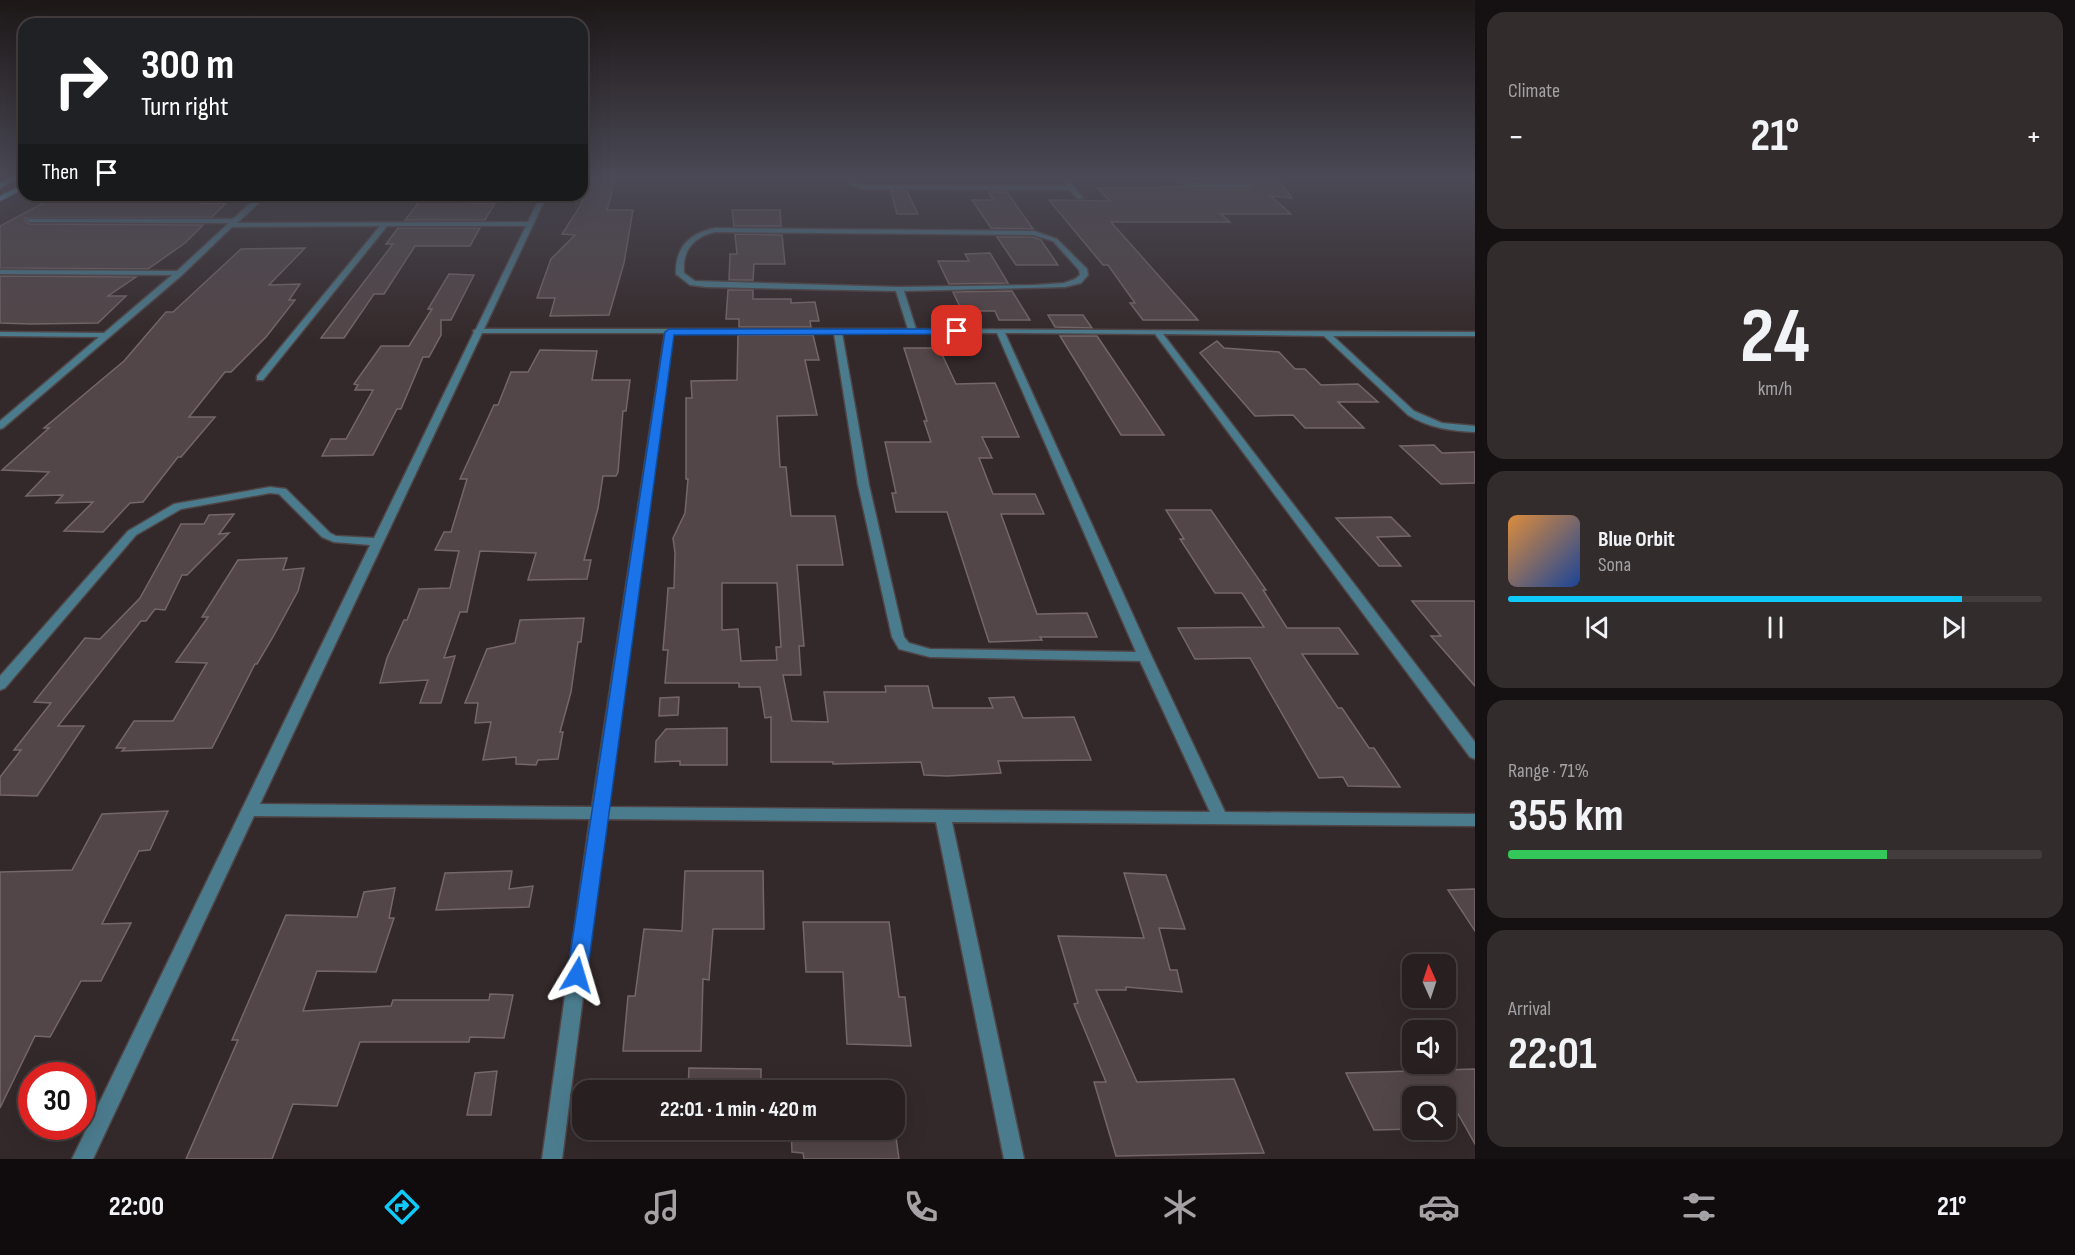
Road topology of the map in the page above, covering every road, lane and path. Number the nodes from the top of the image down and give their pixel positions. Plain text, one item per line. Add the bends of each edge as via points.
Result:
1 (224, 231) edge
2 (380, 231) edge
3 (526, 231) edge
4 (711, 231) edge
5 (882, 231) edge
6 (0, 272) edge
7 (179, 273) junction
8 (899, 289) junction
9 (1000, 331) junction
10 (477, 332) junction
11 (669, 332) junction
12 (838, 332) junction
13 (914, 332) junction
14 (1158, 333) junction
15 (0, 334) edge
16 (1327, 334) junction
17 (1475, 334) edge
18 (105, 335) junction
19 (260, 378) dead end
20 (0, 426) edge
21 (1475, 429) edge
22 (378, 542) junction
23 (1145, 657) junction
24 (0, 685) edge
25 (1475, 753) edge
26 (252, 810) junction
27 (599, 814) junction
28 (943, 816) junction
29 (1220, 817) junction
30 (1475, 820) edge
31 (82, 1159) edge
32 (552, 1159) edge
33 (1014, 1159) edge

1 - 7 street
2 - 19 street
3 - 10 street
4 - 8 street via 693,236 685,246 679,268 687,279 708,285
5 - 8 street via 1041,235 1055,240 1083,269 1084,275 1065,285
6 - 7 street
7 - 18 street
8 - 13 street
9 - 13 street
9 - 14 street
9 - 23 street
10 - 11 street
10 - 22 street
11 - 12 street
11 - 27 street
12 - 13 street
12 - 23 street via 856,455 877,557 898,637 904,646 930,653
14 - 16 street
14 - 25 street
15 - 18 street
16 - 17 street
16 - 21 street via 1424,422
18 - 20 street
22 - 24 street via 326,535 282,491 178,506 132,533
22 - 26 street
23 - 29 street
26 - 27 street
26 - 31 street
27 - 28 street
27 - 32 street
28 - 29 street
28 - 33 street
29 - 30 street

